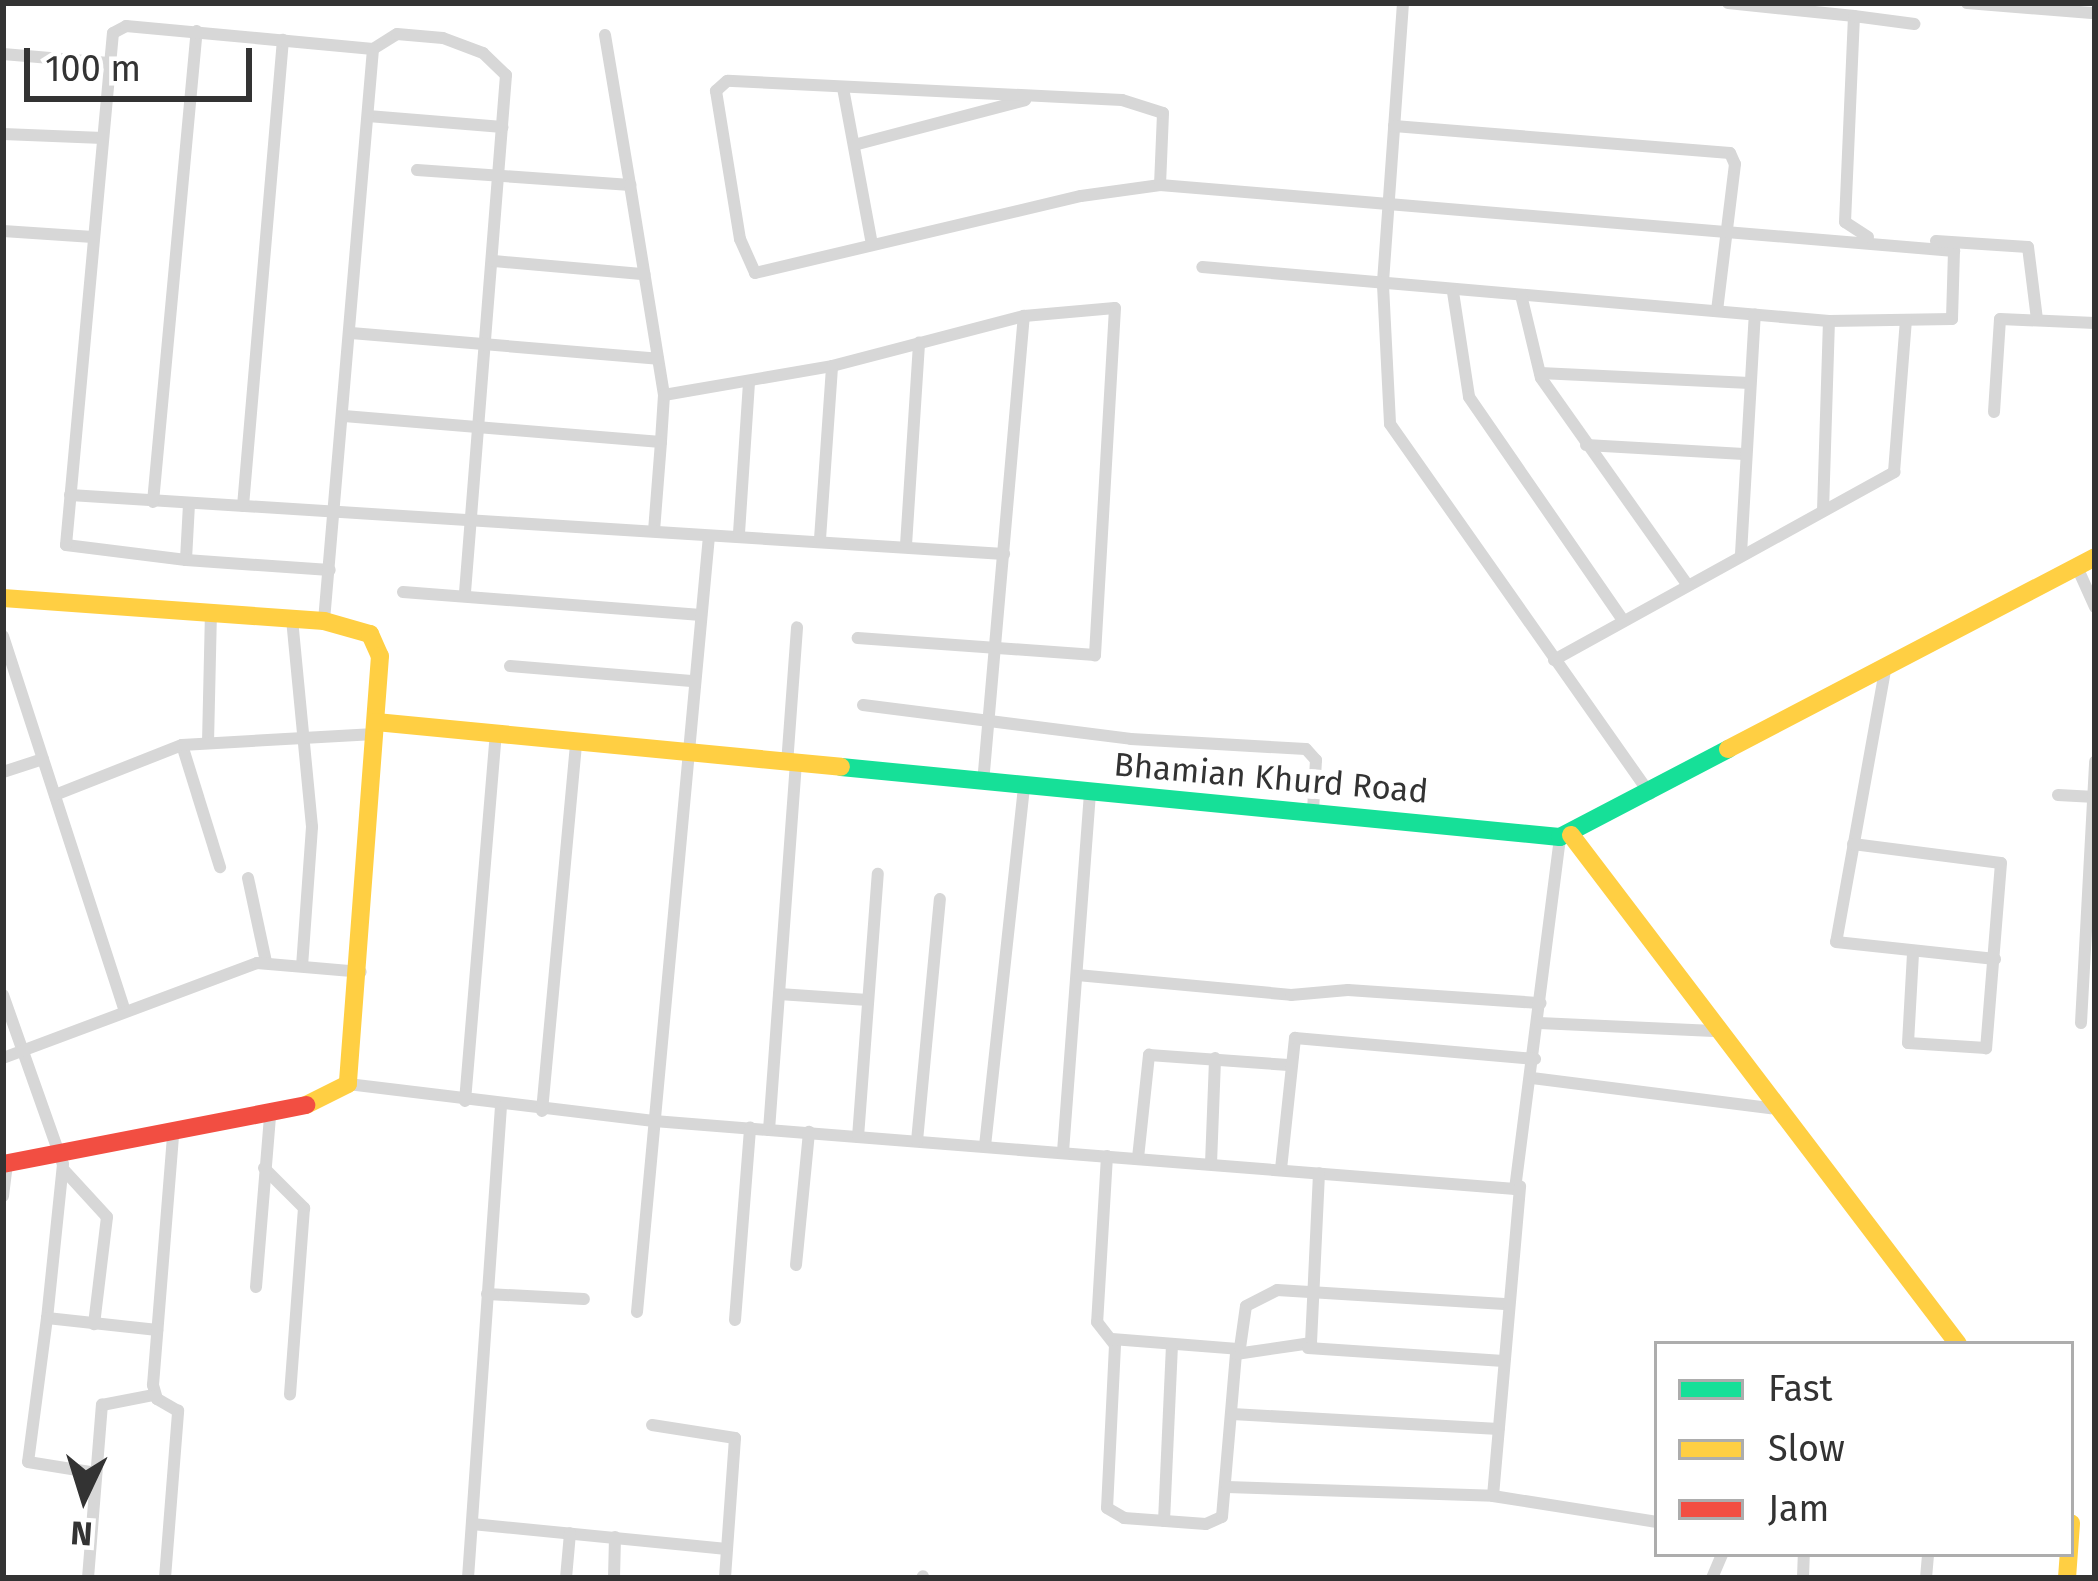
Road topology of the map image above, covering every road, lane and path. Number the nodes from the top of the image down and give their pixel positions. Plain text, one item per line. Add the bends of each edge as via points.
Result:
1 (1403, 3) edge
2 (1728, 3) edge
3 (1967, 3) edge
4 (2092, 13) dead end
5 (1854, 16) junction
6 (1914, 24) dead end
7 (196, 31) junction
8 (605, 34) dead end
9 (284, 40) junction
10 (373, 50) junction
11 (3, 54) edge
12 (109, 63) junction
13 (843, 88) junction
14 (1038, 96) junction
15 (368, 116) junction
16 (1394, 126) junction
17 (503, 127) junction
18 (3, 134) edge
19 (103, 138) junction
20 (854, 145) junction
21 (417, 170) dead end
22 (499, 178) junction
23 (630, 185) junction
24 (1160, 185) junction
25 (1388, 205) junction
26 (1727, 230) junction
27 (3, 231) edge
28 (93, 237) junction
29 (872, 244) junction
30 (494, 261) junction
31 (1202, 268) dead end
32 (644, 274) junction
33 (1383, 285) junction
34 (1453, 292) junction
35 (1522, 299) junction
36 (1717, 310) junction
37 (1755, 314) junction
38 (1024, 316) junction
39 (1906, 320) junction
40 (2036, 320) junction
41 (1829, 321) junction
42 (2095, 323) edge
43 (351, 333) junction
44 (489, 341) junction
45 (920, 342) junction
46 (658, 359) junction
47 (832, 366) junction
48 (1540, 374) junction
49 (749, 382) junction
50 (1750, 383) junction
51 (664, 395) junction
52 (1994, 412) dead end
53 (344, 416) junction
54 (478, 426) junction
55 (661, 442) junction
56 (1586, 446) junction
57 (1744, 454) junction
58 (70, 495) junction
59 (153, 502) junction
60 (189, 503) junction
61 (243, 506) junction
62 (335, 511) junction
63 (1823, 512) junction
64 (472, 515) junction
65 (654, 531) junction
66 (739, 532) junction
67 (709, 536) junction
68 (820, 539) junction
69 (906, 545) junction
70 (1004, 554) junction
71 (1741, 554) junction
72 (185, 560) junction
73 (2086, 562) edge
74 (330, 570) junction
75 (1686, 583) junction
76 (403, 592) dead end
77 (465, 593) junction
78 (3, 598) edge
79 (2095, 607) edge
80 (211, 613) junction
81 (701, 615) junction
82 (1621, 617) junction
83 (292, 619) junction
84 (324, 621) junction
85 (796, 627) dead end
86 (3, 636) edge
87 (858, 638) dead end
88 (995, 649) junction
89 (1554, 660) junction
90 (1886, 663) junction
91 (510, 666) dead end
92 (694, 681) junction
93 (863, 705) dead end
94 (989, 718) junction
95 (375, 728) junction
96 (496, 734) junction
97 (305, 737) junction
98 (576, 741) junction
99 (208, 743) junction
100 (182, 745) junction
101 (687, 753) junction
102 (43, 759) junction
103 (2095, 761) edge
104 (792, 764) junction
105 (3, 772) edge
106 (983, 783) junction
107 (1024, 789) junction
108 (1090, 794) junction
109 (55, 795) junction
110 (1650, 795) junction
111 (2058, 795) dead end
112 (2094, 797) edge
113 (1313, 811) junction
114 (1566, 836) junction
115 (1853, 844) junction
116 (220, 867) dead end
117 (878, 874) dead end
118 (248, 878) dead end
119 (940, 899) dead end
120 (1913, 953) junction
121 (1995, 959) junction
122 (266, 962) junction
123 (302, 966) junction
124 (361, 972) junction
125 (1077, 975) junction
126 (779, 994) junction
127 (3, 995) edge
128 (2089, 995) edge
129 (868, 1000) junction
130 (1541, 1003) junction
131 (125, 1012) junction
132 (1539, 1023) junction
133 (2081, 1023) dead end
134 (1714, 1031) junction
135 (27, 1048) junction
136 (3, 1058) edge
137 (1216, 1058) junction
138 (1535, 1059) junction
139 (1289, 1065) junction
140 (1532, 1078) junction
141 (348, 1084) junction
142 (465, 1101) junction
143 (501, 1107) junction
144 (1771, 1108) junction
145 (542, 1111) junction
146 (270, 1117) junction
147 (654, 1121) junction
148 (750, 1128) junction
149 (769, 1130) junction
150 (808, 1132) junction
151 (173, 1135) junction
152 (858, 1136) junction
153 (917, 1141) junction
154 (985, 1146) junction
155 (1063, 1152) junction
156 (1107, 1156) junction
157 (1138, 1158) junction
158 (62, 1161) junction
159 (5, 1164) edge
160 (1211, 1164) junction
161 (264, 1168) junction
162 (1281, 1169) junction
163 (1319, 1173) junction
164 (1520, 1186) junction
165 (3, 1196) edge
166 (796, 1265) dead end
167 (256, 1287) dead end
168 (1313, 1290) junction
169 (488, 1294) junction
170 (584, 1299) dead end
171 (1509, 1304) junction
172 (637, 1312) dead end
173 (46, 1318) junction
174 (735, 1320) dead end
175 (94, 1324) junction
176 (157, 1330) junction
177 (1112, 1339) junction
178 (1956, 1341) edge
179 (1172, 1344) junction
180 (1239, 1348) junction
181 (1308, 1348) junction
182 (1504, 1361) junction
183 (290, 1394) dead end
184 (154, 1395) junction
185 (1232, 1414) junction
186 (652, 1425) dead end
187 (1498, 1429) junction
188 (96, 1474) junction
189 (1228, 1486) junction
190 (1493, 1496) junction
191 (1164, 1521) junction
192 (1654, 1522) edge
193 (472, 1524) junction
194 (570, 1533) junction
195 (615, 1537) junction
196 (727, 1549) junction
197 (88, 1578) edge
198 (165, 1578) edge
199 (468, 1578) edge
200 (566, 1578) edge
201 (614, 1578) edge
202 (725, 1578) edge

1 - 16 street
2 - 5 street
3 - 4 street
5 - 6 street
5 - 40 street via 1848,230 2028,247
7 - 9 street
7 - 12 street via 118,28
7 - 59 street
8 - 23 street
9 - 10 street
9 - 61 street
10 - 15 street
10 - 17 street via 404,34 483,53 506,74
11 - 12 street
12 - 19 street
13 - 14 street
13 - 20 street
13 - 29 street via 727,81 717,88 740,239 755,273
14 - 20 street
14 - 24 street via 1158,109
15 - 17 street
15 - 43 street
16 - 25 street
16 - 26 street via 1730,153
17 - 22 street
18 - 19 street
19 - 28 street
20 - 29 street
21 - 22 street
22 - 23 street
22 - 30 street
23 - 32 street
24 - 25 street
24 - 29 street
25 - 26 street
25 - 33 street
26 - 36 street
26 - 39 street via 1954,251 1952,320
27 - 28 street
28 - 58 street
30 - 32 street
30 - 44 street
31 - 33 street
32 - 46 street
33 - 34 street
33 - 89 street via 1390,424
34 - 35 street
34 - 82 street via 1469,397
35 - 36 street
35 - 48 street
36 - 37 street
37 - 41 street
37 - 50 street
38 - 45 street
38 - 70 street
38 - 88 street via 1104,306 1118,313 1106,552 1095,655
39 - 41 street
39 - 63 street via 1898,466
40 - 42 street
40 - 52 street via 1998,321
41 - 63 street
43 - 44 street
43 - 53 street
44 - 46 street
44 - 54 street
45 - 47 street
45 - 69 street
46 - 51 street
47 - 49 street
47 - 68 street
48 - 50 street
48 - 56 street
49 - 51 street
49 - 66 street
50 - 57 street
51 - 55 street
53 - 54 street
53 - 62 street
54 - 55 street
54 - 64 street
55 - 65 street
56 - 57 street
56 - 75 street
57 - 71 street
58 - 59 street
58 - 72 street via 70,549
59 - 60 street
60 - 61 street
60 - 72 street
61 - 62 street
62 - 64 street
62 - 74 street
63 - 71 street
64 - 65 street
64 - 77 street
65 - 67 street
66 - 67 street
66 - 68 street
67 - 81 street
68 - 69 street
69 - 70 street
70 - 88 street
71 - 75 street
72 - 74 street
73 - 79 street
73 - 90 street
74 - 84 street
75 - 82 street
76 - 77 street
77 - 81 street
78 - 80 street
80 - 83 street
80 - 99 street
81 - 92 street
82 - 89 street
83 - 84 street
83 - 97 street
84 - 95 street via 360,628 378,644
85 - 104 street
86 - 102 street
87 - 88 street
88 - 94 street
89 - 110 street
90 - 110 street
90 - 115 street
91 - 92 street
92 - 101 street
93 - 94 street
94 - 106 street
94 - 113 street via 1130,739 1310,750
95 - 96 street, Bhamian Khurd Road
95 - 97 street
95 - 124 street
96 - 98 street, Bhamian Khurd Road
96 - 142 street
97 - 99 street
97 - 123 street via 312,827
98 - 101 street, Bhamian Khurd Road
98 - 145 street
99 - 100 street
100 - 109 street
100 - 116 street
101 - 104 street, Bhamian Khurd Road
101 - 147 street
102 - 105 street
102 - 109 street
103 - 112 street
104 - 106 street, Bhamian Khurd Road
104 - 126 street
106 - 107 street, Bhamian Khurd Road
107 - 108 street, Bhamian Khurd Road
107 - 154 street
108 - 113 street, Bhamian Khurd Road
108 - 125 street
109 - 131 street
110 - 114 street
111 - 112 street
112 - 128 street
113 - 114 street, Bhamian Khurd Road
114 - 130 street
114 - 134 street
115 - 120 street via 1836,942
115 - 121 street via 2000,862
117 - 129 street
118 - 122 street
119 - 153 street
120 - 121 street
120 - 121 street via 1907,1042 1978,1050 1989,1043
122 - 123 street
122 - 131 street
123 - 124 street
124 - 141 street
125 - 130 street via 1291,995 1348,990
125 - 155 street
126 - 129 street
126 - 149 street
127 - 135 street
128 - 133 street
129 - 152 street
130 - 132 street
131 - 135 street
132 - 134 street
132 - 138 street
134 - 144 street
135 - 136 street
135 - 158 street
137 - 139 street
137 - 157 street via 1147,1056
137 - 160 street
138 - 139 street via 1298,1038
138 - 140 street
139 - 162 street
140 - 144 street
140 - 164 street
141 - 142 street
141 - 146 street via 333,1097
142 - 143 street
143 - 145 street
143 - 169 street
144 - 178 street
145 - 147 street
146 - 151 street
146 - 161 street
147 - 148 street
147 - 172 street
148 - 149 street
148 - 174 street
149 - 150 street
150 - 152 street
150 - 166 street
151 - 158 street
151 - 176 street
152 - 153 street
153 - 154 street
154 - 155 street
155 - 156 street
156 - 157 street
156 - 177 street via 1097,1322
157 - 160 street
158 - 159 street
158 - 173 street
158 - 175 street via 107,1217
159 - 165 street
160 - 162 street
161 - 167 street
161 - 183 street via 304,1208
162 - 163 street
163 - 164 street
163 - 168 street
164 - 171 street
168 - 171 street
168 - 180 street via 1254,1297
168 - 181 street
169 - 170 street
169 - 193 street
171 - 182 street
173 - 175 street
173 - 188 street via 28,1462
175 - 176 street
176 - 184 street
177 - 179 street
177 - 191 street via 1107,1508
179 - 180 street
179 - 191 street
180 - 181 street
180 - 185 street
181 - 182 street
182 - 187 street
184 - 188 street via 102,1405
184 - 198 street via 178,1411
185 - 187 street
185 - 189 street
186 - 196 street via 735,1438
187 - 190 street
188 - 197 street
189 - 190 street
189 - 191 street via 1215,1522
190 - 192 street
193 - 194 street
193 - 199 street
194 - 195 street
194 - 200 street
195 - 196 street
195 - 201 street
196 - 202 street

